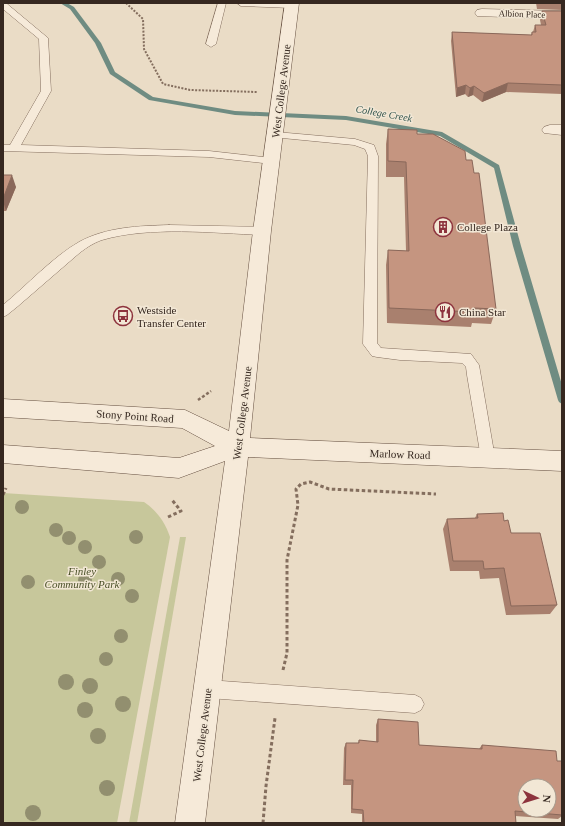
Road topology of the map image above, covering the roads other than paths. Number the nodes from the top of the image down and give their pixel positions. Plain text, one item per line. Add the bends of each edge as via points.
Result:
1 (222, 3) edge
2 (241, 3) edge
3 (292, 4) edge
4 (3, 5) edge
5 (482, 13) dead end
6 (562, 15) edge
7 (211, 44) dead end
8 (277, 127) junction
9 (3, 148) edge
10 (14, 148) junction
11 (272, 161) junction
12 (262, 231) junction
13 (3, 312) edge
14 (3, 408) edge
15 (238, 447) junction
16 (3, 454) edge
17 (488, 458) junction
18 (562, 461) edge
19 (208, 689) junction
20 (415, 704) dead end
21 (190, 823) edge

1 - 7 lane
2 - 3 lane
3 - 8 main road, West College Avenue
4 - 10 lane via 43,38 46,91
5 - 6 main road, Albion Place
8 - 11 main road, West College Avenue
8 - 17 lane via 370,147 373,156 370,344 377,352 466,358 472,365
9 - 10 lane
10 - 11 lane via 209,154
11 - 12 main road, West College Avenue
12 - 13 lane via 174,228 100,236 83,244
12 - 15 main road, West College Avenue
14 - 15 main road, Stony Point Road via 185,419
15 - 16 main road via 179,468
15 - 17 main road, Marlow Road
15 - 19 main road, West College Avenue
17 - 18 main road, Marlow Road
19 - 20 lane
19 - 21 main road, West College Avenue

